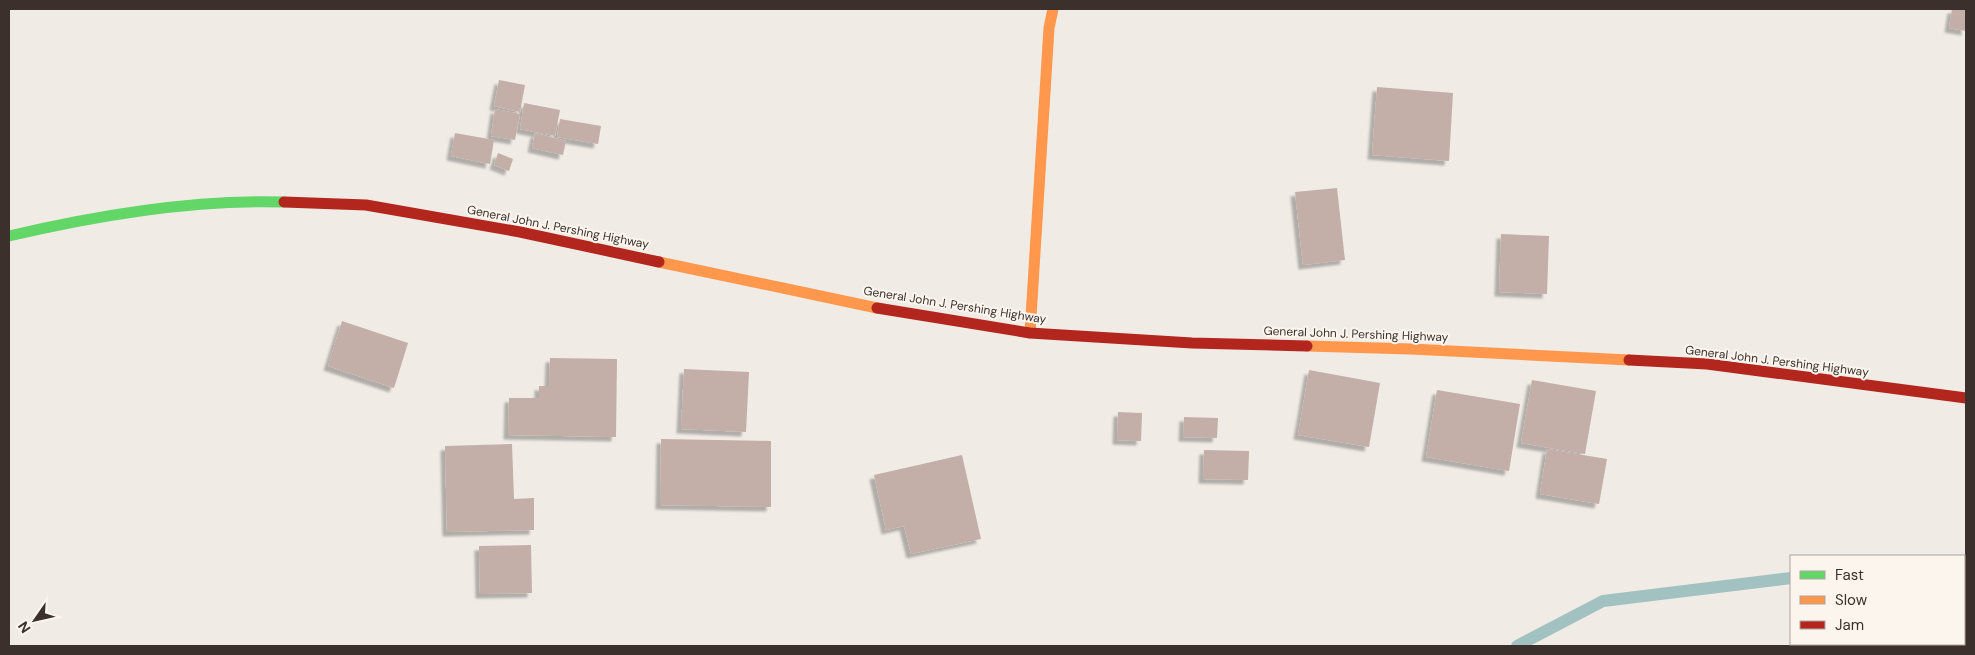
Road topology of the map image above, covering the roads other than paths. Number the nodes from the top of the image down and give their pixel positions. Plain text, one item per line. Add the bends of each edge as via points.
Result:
1 (1053, 9) edge
2 (9, 236) edge
3 (1030, 334) junction
4 (1966, 398) edge

1 - 3 main road via 1049,28
2 - 3 main road, General John J. Pershing Highway via 157,208 258,201 366,205 520,232 872,307
3 - 4 main road, General John J. Pershing Highway via 1708,364

